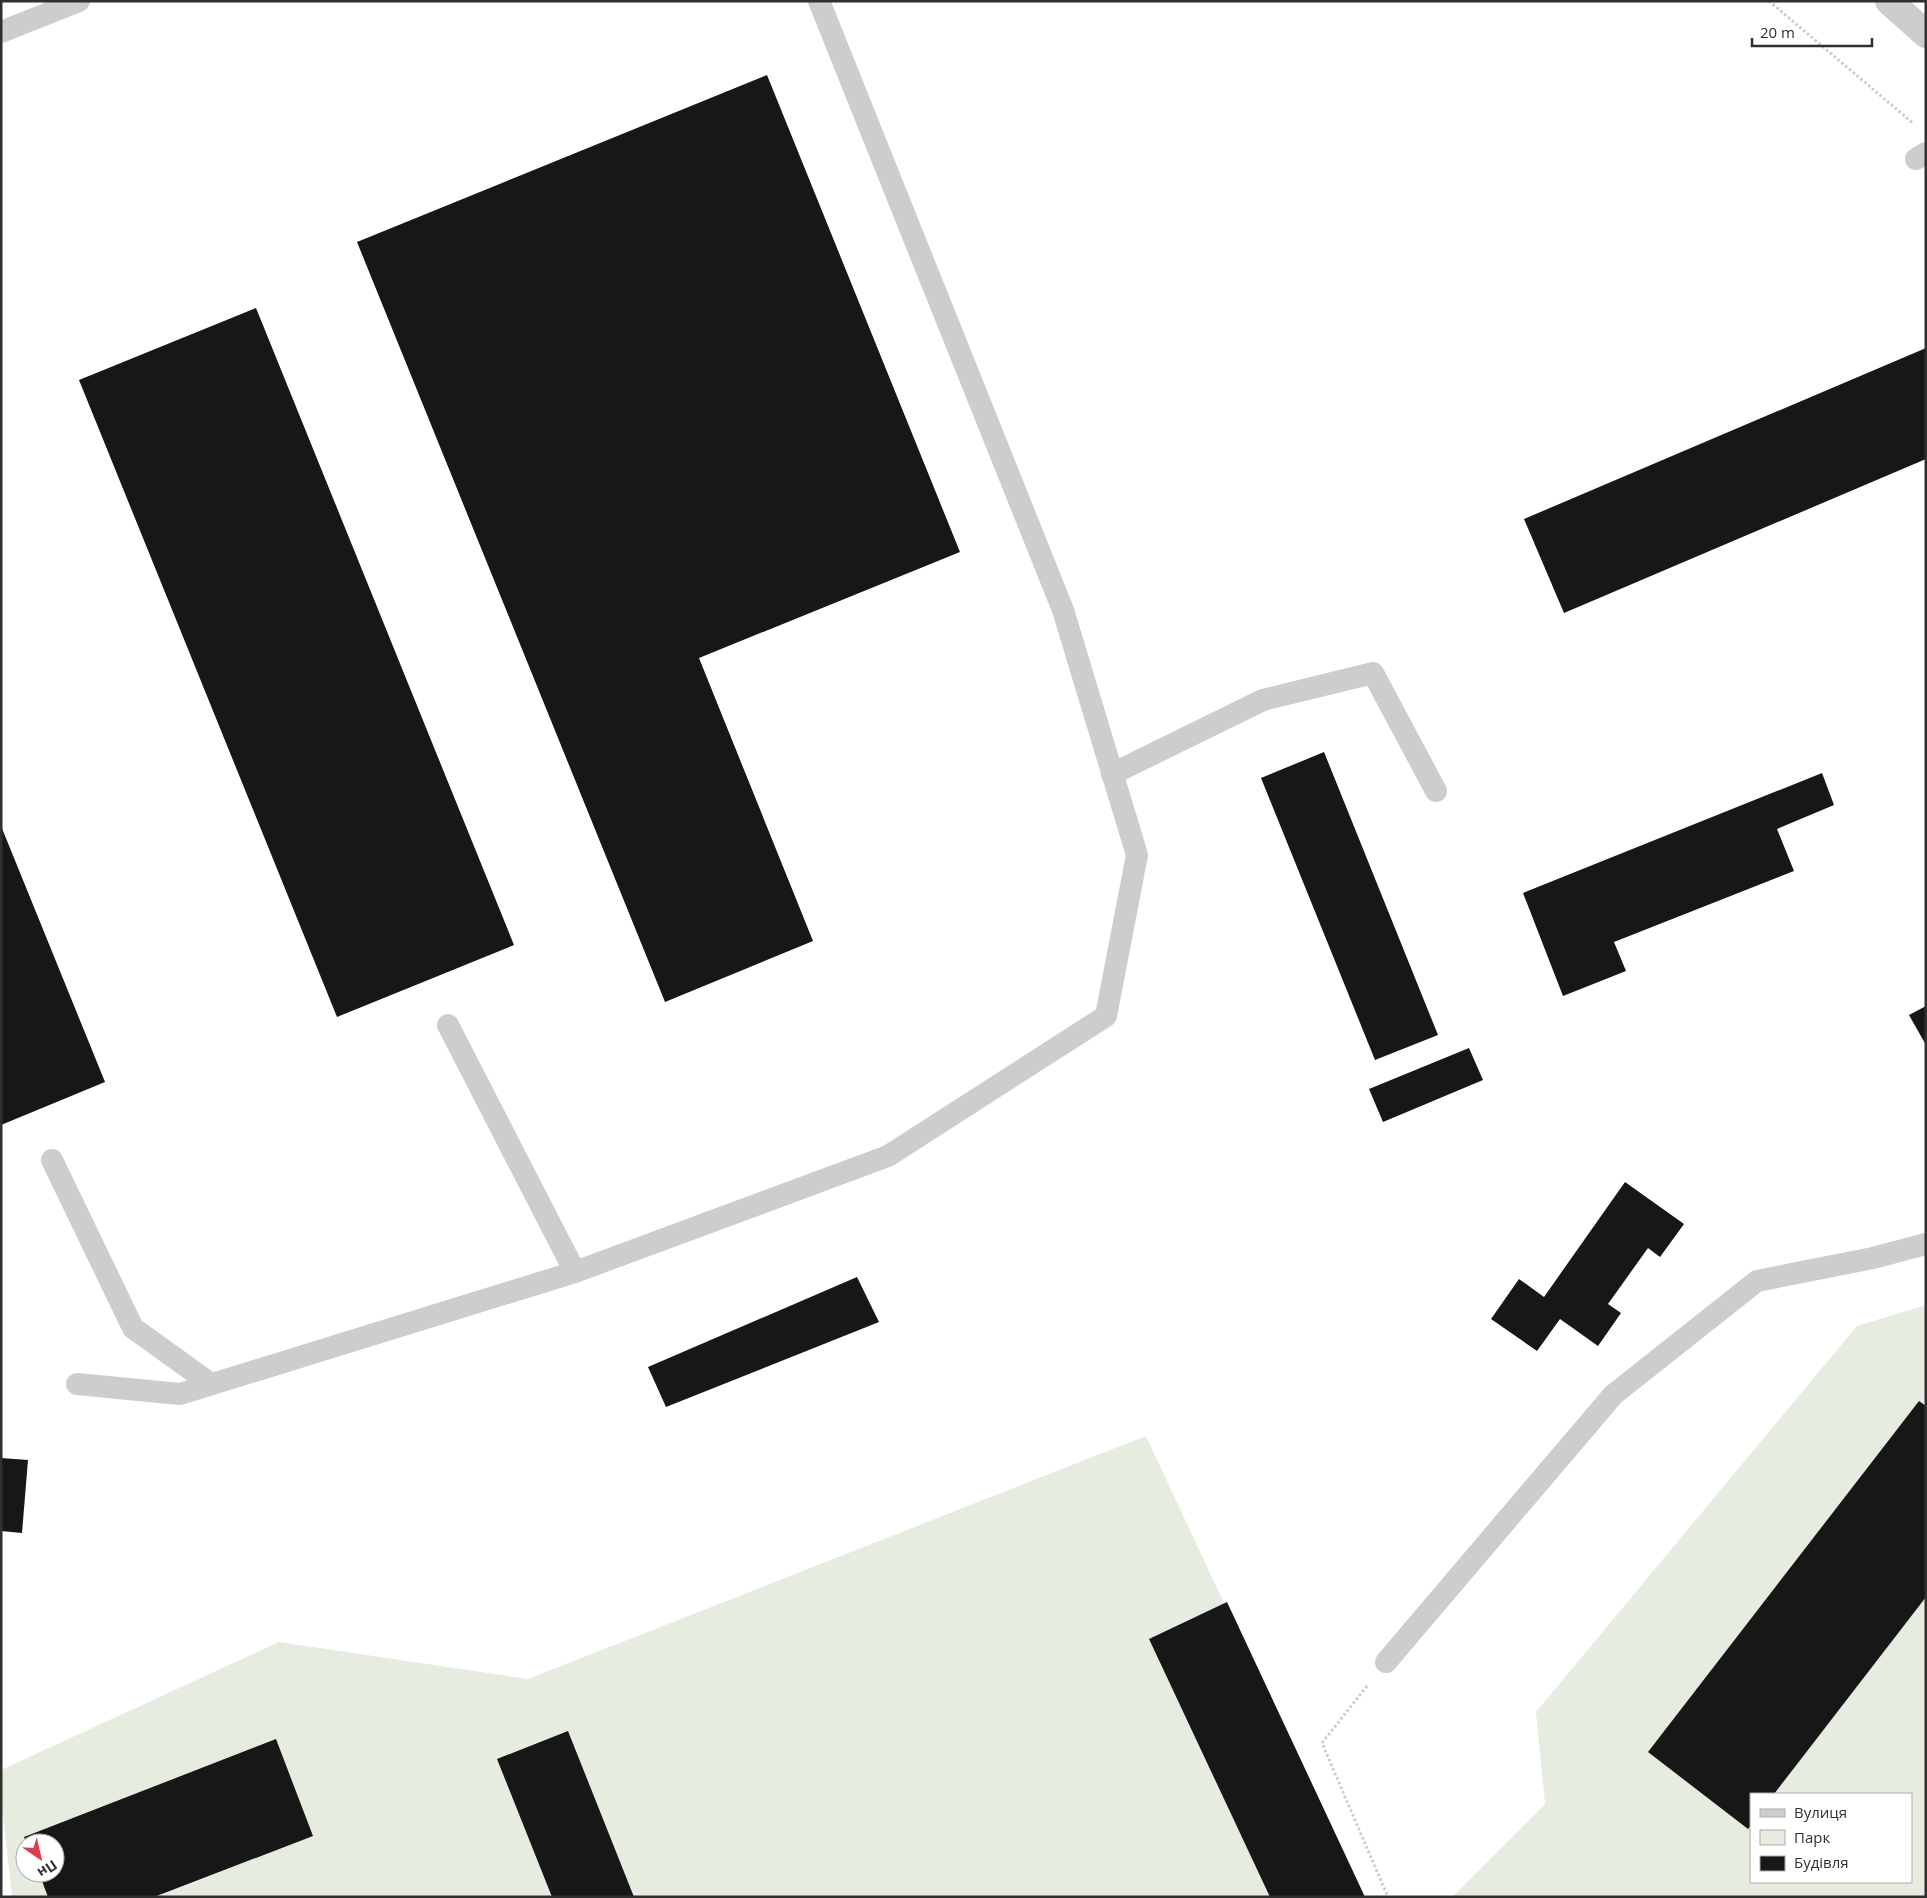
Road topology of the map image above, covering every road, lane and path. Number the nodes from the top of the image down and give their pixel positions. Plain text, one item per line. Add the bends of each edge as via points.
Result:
1 (819, 1) edge
2 (1769, 1) edge
3 (1889, 1) edge
4 (68, 3) edge
5 (1, 32) edge
6 (1926, 34) edge
7 (1918, 128) dead end
8 (1112, 774) junction
9 (1436, 791) dead end
10 (448, 1025) dead end
11 (52, 1160) dead end
12 (1926, 1244) edge
13 (574, 1272) junction
14 (78, 1384) dead end
15 (211, 1384) junction
16 (1386, 1662) joint
17 (1388, 1897) edge

1 - 8 lane via 1063,610
2 - 7 path
3 - 6 street
4 - 5 lane
8 - 9 lane via 1263,700 1373,673
8 - 13 lane via 1137,855 1106,1016 888,1156
10 - 13 lane
11 - 15 lane via 133,1328
12 - 16 lane via 1757,1281 1613,1396
13 - 15 lane
14 - 15 lane via 180,1394
16 - 17 path via 1322,1744

